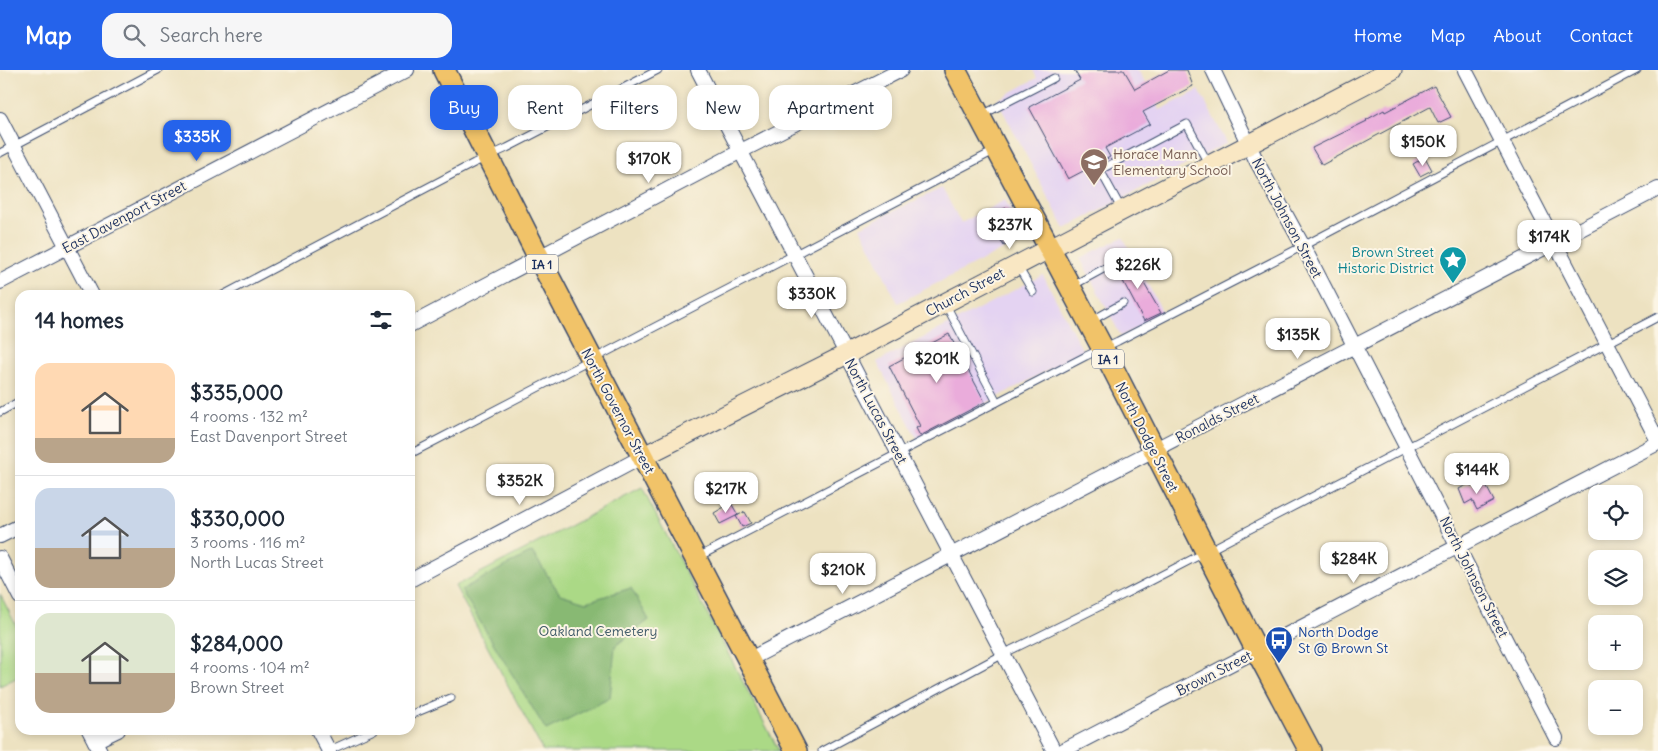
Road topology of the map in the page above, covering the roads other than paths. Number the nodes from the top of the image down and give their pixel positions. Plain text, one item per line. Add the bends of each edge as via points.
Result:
1 (158, 70) edge
2 (407, 70) edge
3 (444, 70) edge
4 (658, 70) edge
5 (698, 70) edge
6 (901, 70) edge
7 (955, 70) edge
8 (1213, 70) edge
9 (1392, 70) edge
10 (1465, 70) edge
11 (1637, 70) edge
12 (1054, 78) dead end
13 (980, 117) junction
14 (0, 119) edge
15 (1502, 142) junction
16 (1249, 145) junction
17 (14, 146) junction
18 (996, 149) junction
19 (741, 152) junction
20 (0, 153) edge
21 (488, 157) junction
22 (1209, 165) junction
23 (1658, 189) edge
24 (1122, 210) junction
25 (1555, 243) junction
26 (1303, 246) junction
27 (67, 247) junction
28 (1049, 248) junction
29 (794, 254) junction
30 (539, 258) junction
31 (1017, 265) junction
32 (1105, 268) dead end
33 (0, 282) edge
34 (1070, 287) junction
35 (89, 290) edge
36 (234, 290) edge
37 (1033, 292) dead end
38 (945, 303) junction
39 (1124, 303) dead end
40 (1658, 317) edge
41 (415, 322) edge
42 (1088, 322) junction
43 (1607, 343) junction
44 (1354, 347) junction
45 (1102, 349) junction
46 (847, 354) junction
47 (592, 360) junction
48 (997, 402) junction
49 (15, 404) edge
50 (0, 412) edge
51 (1658, 442) edge
52 (1407, 447) junction
53 (1154, 450) junction
54 (415, 451) edge
55 (899, 454) junction
56 (642, 457) junction
57 (15, 528) edge
58 (0, 536) edge
59 (1459, 546) junction
60 (1206, 552) junction
61 (952, 555) junction
62 (0, 558) edge
63 (695, 559) junction
64 (415, 577) edge
65 (15, 587) edge
66 (1257, 651) junction
67 (1004, 654) junction
68 (748, 660) junction
69 (451, 698) dead end
70 (415, 713) edge
71 (108, 735) edge
72 (320, 735) edge
73 (363, 735) edge
74 (1556, 738) dead end
75 (95, 741) edge
76 (328, 751) edge
77 (796, 751) edge
78 (822, 751) edge
79 (1054, 751) edge
80 (1062, 751) edge
81 (1310, 751) edge

1 - 17 lane
2 - 27 street, East Davenport Street
3 - 21 main road, North Governor Street / IA 1
4 - 21 lane
5 - 19 street, North Lucas Street
6 - 19 street
7 - 13 main road, North Dodge Street / IA 1
8 - 16 street, North Johnson Street
9 - 16 street, Church Street
10 - 15 street
11 - 15 lane
12 - 13 lane
13 - 18 main road, North Dodge Street / IA 1
14 - 17 street
15 - 25 street
15 - 26 lane
16 - 22 street, Church Street
16 - 26 street, North Johnson Street
17 - 20 lane
17 - 27 street
18 - 28 main road, North Dodge Street / IA 1
18 - 29 lane
19 - 29 street, North Lucas Street
19 - 30 street
21 - 30 main road, North Governor Street / IA 1
21 - 36 lane
22 - 24 street, Church Street
22 - 24 lane via 1187,124 1100,170
23 - 25 street, Ronalds Street
24 - 28 street, Church Street
25 - 43 street
25 - 44 street, Ronalds Street
26 - 44 street, North Johnson Street
26 - 45 lane
27 - 33 street, East Davenport Street
27 - 35 street
28 - 31 street, Church Street
28 - 34 main road, North Dodge Street / IA 1
29 - 46 street, North Lucas Street
29 - 47 lane
30 - 41 street
30 - 47 main road, North Governor Street / IA 1
31 - 37 lane
31 - 38 street, Church Street
32 - 34 lane
34 - 42 main road, North Dodge Street / IA 1
38 - 46 street, Church Street
38 - 48 lane
39 - 42 lane
40 - 43 lane
42 - 45 main road, North Dodge Street / IA 1
43 - 51 street
43 - 52 lane
44 - 52 street, North Johnson Street
44 - 53 street, Ronalds Street
45 - 48 lane
45 - 53 main road, North Dodge Street / IA 1
46 - 55 street, North Lucas Street
46 - 56 street, Church Street
47 - 54 lane
47 - 56 main road, North Governor Street / IA 1
48 - 55 lane
49 - 50 lane
51 - 59 street, Brown Street
52 - 59 street, North Johnson Street
52 - 60 lane
53 - 60 main road, North Dodge Street / IA 1
53 - 61 street, Ronalds Street
55 - 61 street, North Lucas Street
55 - 63 lane
56 - 63 main road, North Governor Street / IA 1
56 - 64 street
57 - 58 street
59 - 66 street, Brown Street
59 - 74 street, North Johnson Street
60 - 66 main road, North Dodge Street / IA 1
60 - 67 lane
61 - 67 street, North Lucas Street
61 - 68 street, Ronalds Street
62 - 65 street
63 - 68 main road, North Governor Street / IA 1
66 - 80 street, Brown Street
66 - 81 main road, North Dodge Street / IA 1
67 - 78 lane
67 - 79 street, North Lucas Street
68 - 77 main road, North Governor Street / IA 1
69 - 70 lane
71 - 75 street
72 - 76 street
73 - 76 lane

